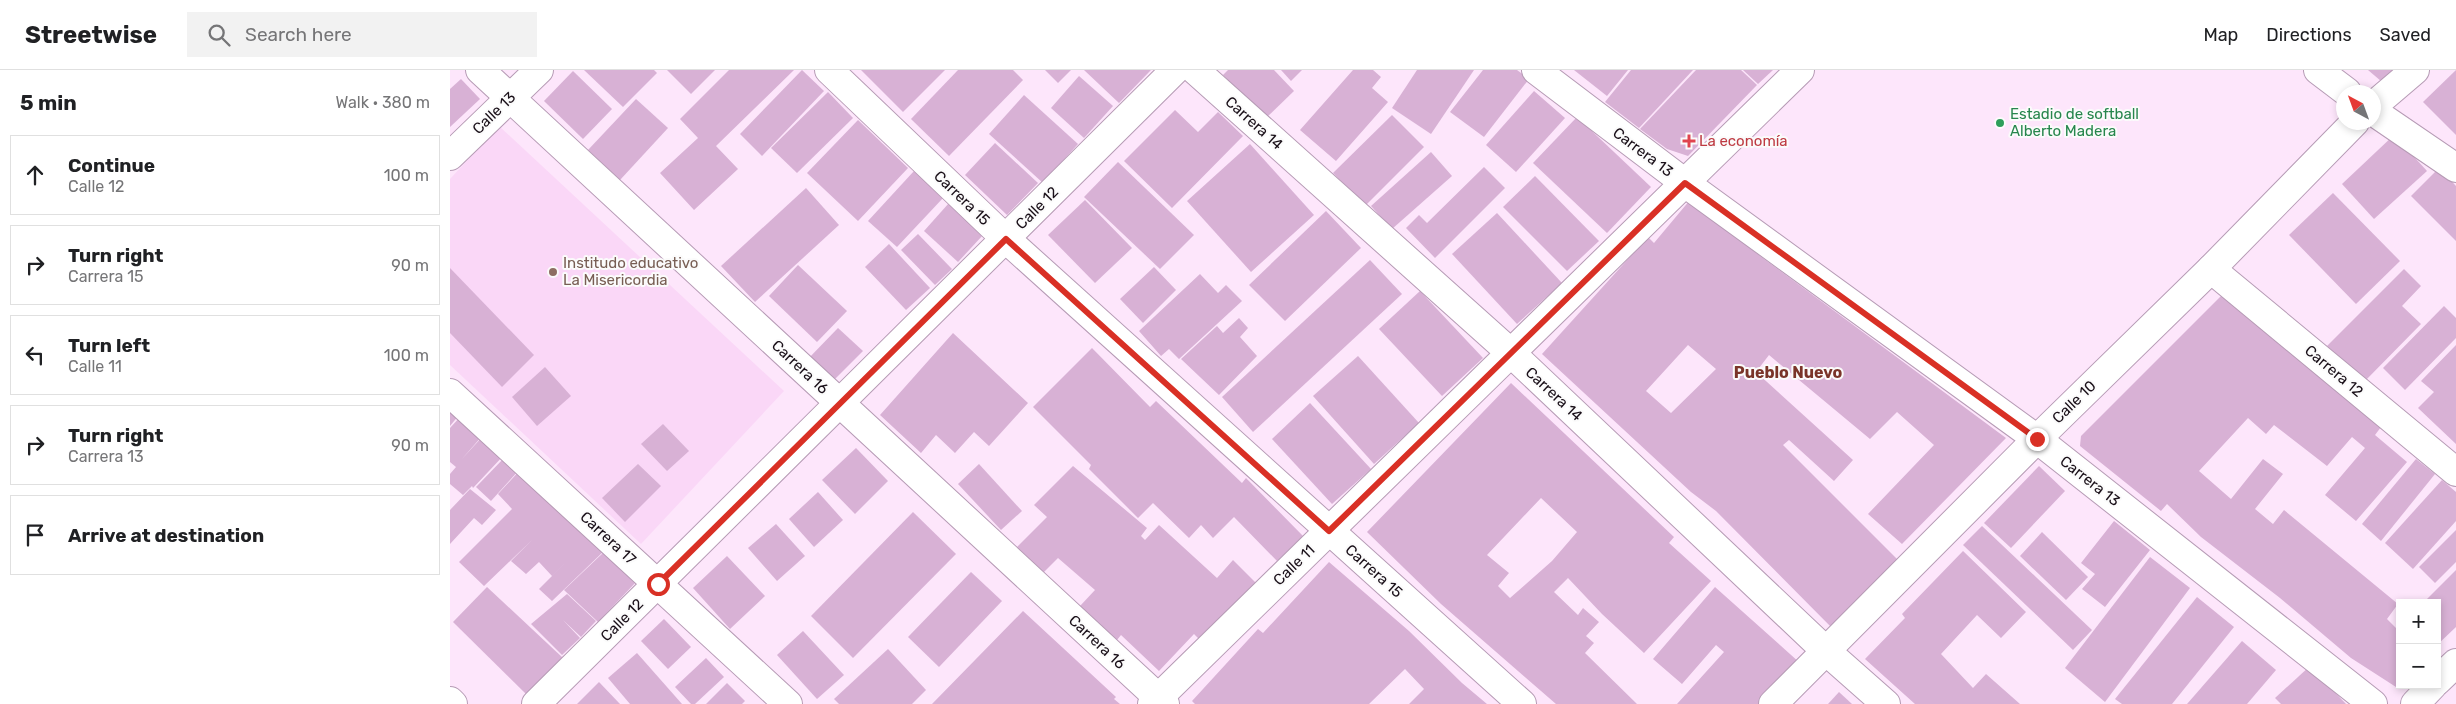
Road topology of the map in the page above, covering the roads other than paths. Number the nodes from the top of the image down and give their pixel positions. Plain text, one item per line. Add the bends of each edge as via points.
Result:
1 (480, 70) edge
2 (539, 70) edge
3 (829, 70) edge
4 (1175, 70) edge
5 (1194, 70) edge
6 (1536, 70) edge
7 (1800, 70) edge
8 (2318, 70) edge
9 (2415, 70) edge
10 (2338, 85) edge
11 (510, 97) junction
12 (2381, 99) edge
13 (2381, 117) edge
14 (2347, 130) edge
15 (450, 156) edge
16 (2456, 168) edge
17 (1685, 183) junction
18 (1006, 239) junction
19 (2211, 269) junction
20 (1511, 353) junction
21 (450, 393) edge
22 (840, 404) junction
23 (2037, 439) junction
24 (2456, 472) edge
25 (1329, 531) junction
26 (658, 584) junction
27 (1826, 651) junction
28 (2456, 663) edge
29 (2441, 678) edge
30 (2429, 689) edge
31 (450, 701) edge
32 (1158, 702) edge
33 (453, 704) edge
34 (536, 704) edge
35 (788, 704) edge
36 (1522, 704) edge
37 (1773, 704) edge
38 (1886, 704) edge
39 (2373, 704) edge
40 (2415, 704) edge

1 - 11 street, Carrera 16
2 - 11 street, Calle 13
3 - 18 street, Carrera 15
4 - 18 street, Calle 12
5 - 20 street, Carrera 14
6 - 17 street, Carrera 13
7 - 17 street, Calle 11
8 - 10 street
9 - 12 street
11 - 15 street, Calle 13
11 - 22 street, Carrera 16
13 - 16 street
14 - 19 street, Calle 10
17 - 20 street, Calle 11
17 - 23 street, Carrera 13
18 - 22 street, Calle 12
18 - 25 street, Carrera 15
19 - 23 street, Calle 10
19 - 24 street, Carrera 12
20 - 25 street, Calle 11
20 - 27 street, Carrera 14
21 - 26 street, Carrera 17
22 - 26 street, Calle 12
22 - 32 street, Carrera 16
23 - 27 street, Calle 10
23 - 39 street, Carrera 13
25 - 32 street, Calle 11
25 - 36 street, Carrera 15
26 - 34 street, Calle 12
26 - 35 street, Carrera 17
27 - 37 street, Calle 10
27 - 38 street, Carrera 14
28 - 29 street
30 - 40 street
31 - 33 street

